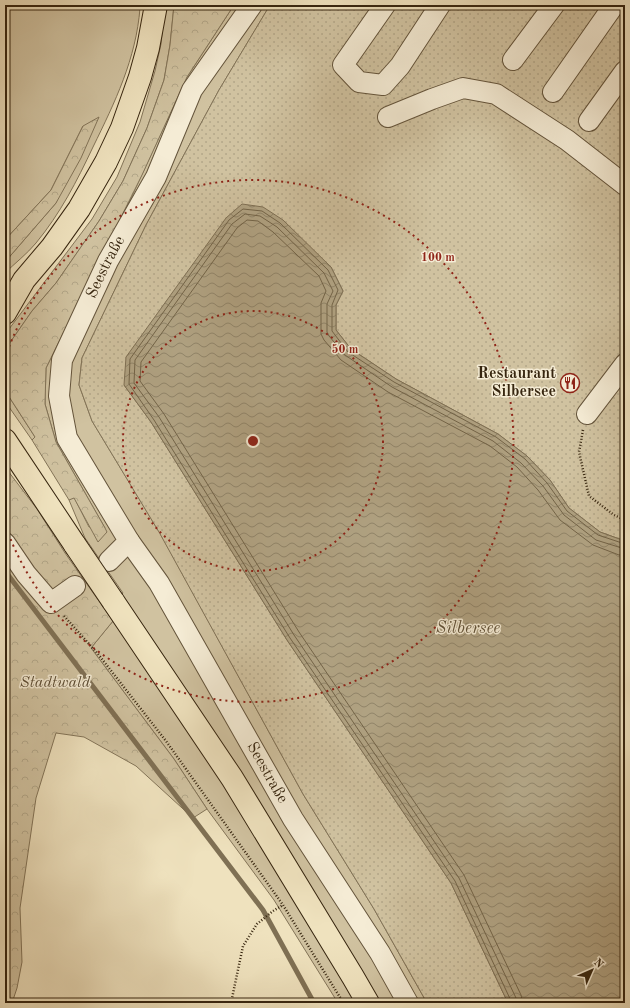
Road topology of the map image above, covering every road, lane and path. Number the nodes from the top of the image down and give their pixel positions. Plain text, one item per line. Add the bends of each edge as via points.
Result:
1 (252, 5) edge
2 (385, 5) edge
3 (440, 5) edge
4 (554, 5) edge
5 (614, 5) edge
6 (152, 11) edge
7 (513, 60) dead end
8 (625, 71) edge
9 (553, 92) dead end
10 (388, 117) dead end
11 (589, 121) dead end
12 (625, 185) edge
13 (24, 280) junction
14 (5, 290) edge
15 (5, 313) edge
16 (625, 364) edge
17 (587, 414) joint
18 (5, 440) edge
19 (625, 520) edge
20 (129, 541) junction
21 (5, 543) edge
22 (109, 561) dead end
23 (75, 586) dead end
24 (51, 603) junction
25 (282, 905) junction
26 (231, 1003) edge
27 (344, 1003) edge
28 (368, 1003) edge
29 (408, 1003) edge

1 - 20 street, Seestraße via 192,90 156,177 108,261 62,360 59,396 67,438
2 - 3 street via 343,64 359,82 383,85 400,66
4 - 7 street
5 - 9 street
6 - 13 main road via 148,48 134,95 106,162 52,247
8 - 11 street
10 - 12 street via 463,88 496,94 567,140
13 - 14 main road
13 - 15 main road
16 - 17 street
17 - 19 path via 579,452 589,496
18 - 28 main road, bridge via 232,778
20 - 22 street
20 - 29 street, Seestraße via 159,583 293,819 380,953
21 - 24 street via 26,574
23 - 24 street
24 - 25 path via 98,654 166,741
25 - 26 path via 257,924 243,946
25 - 27 path

